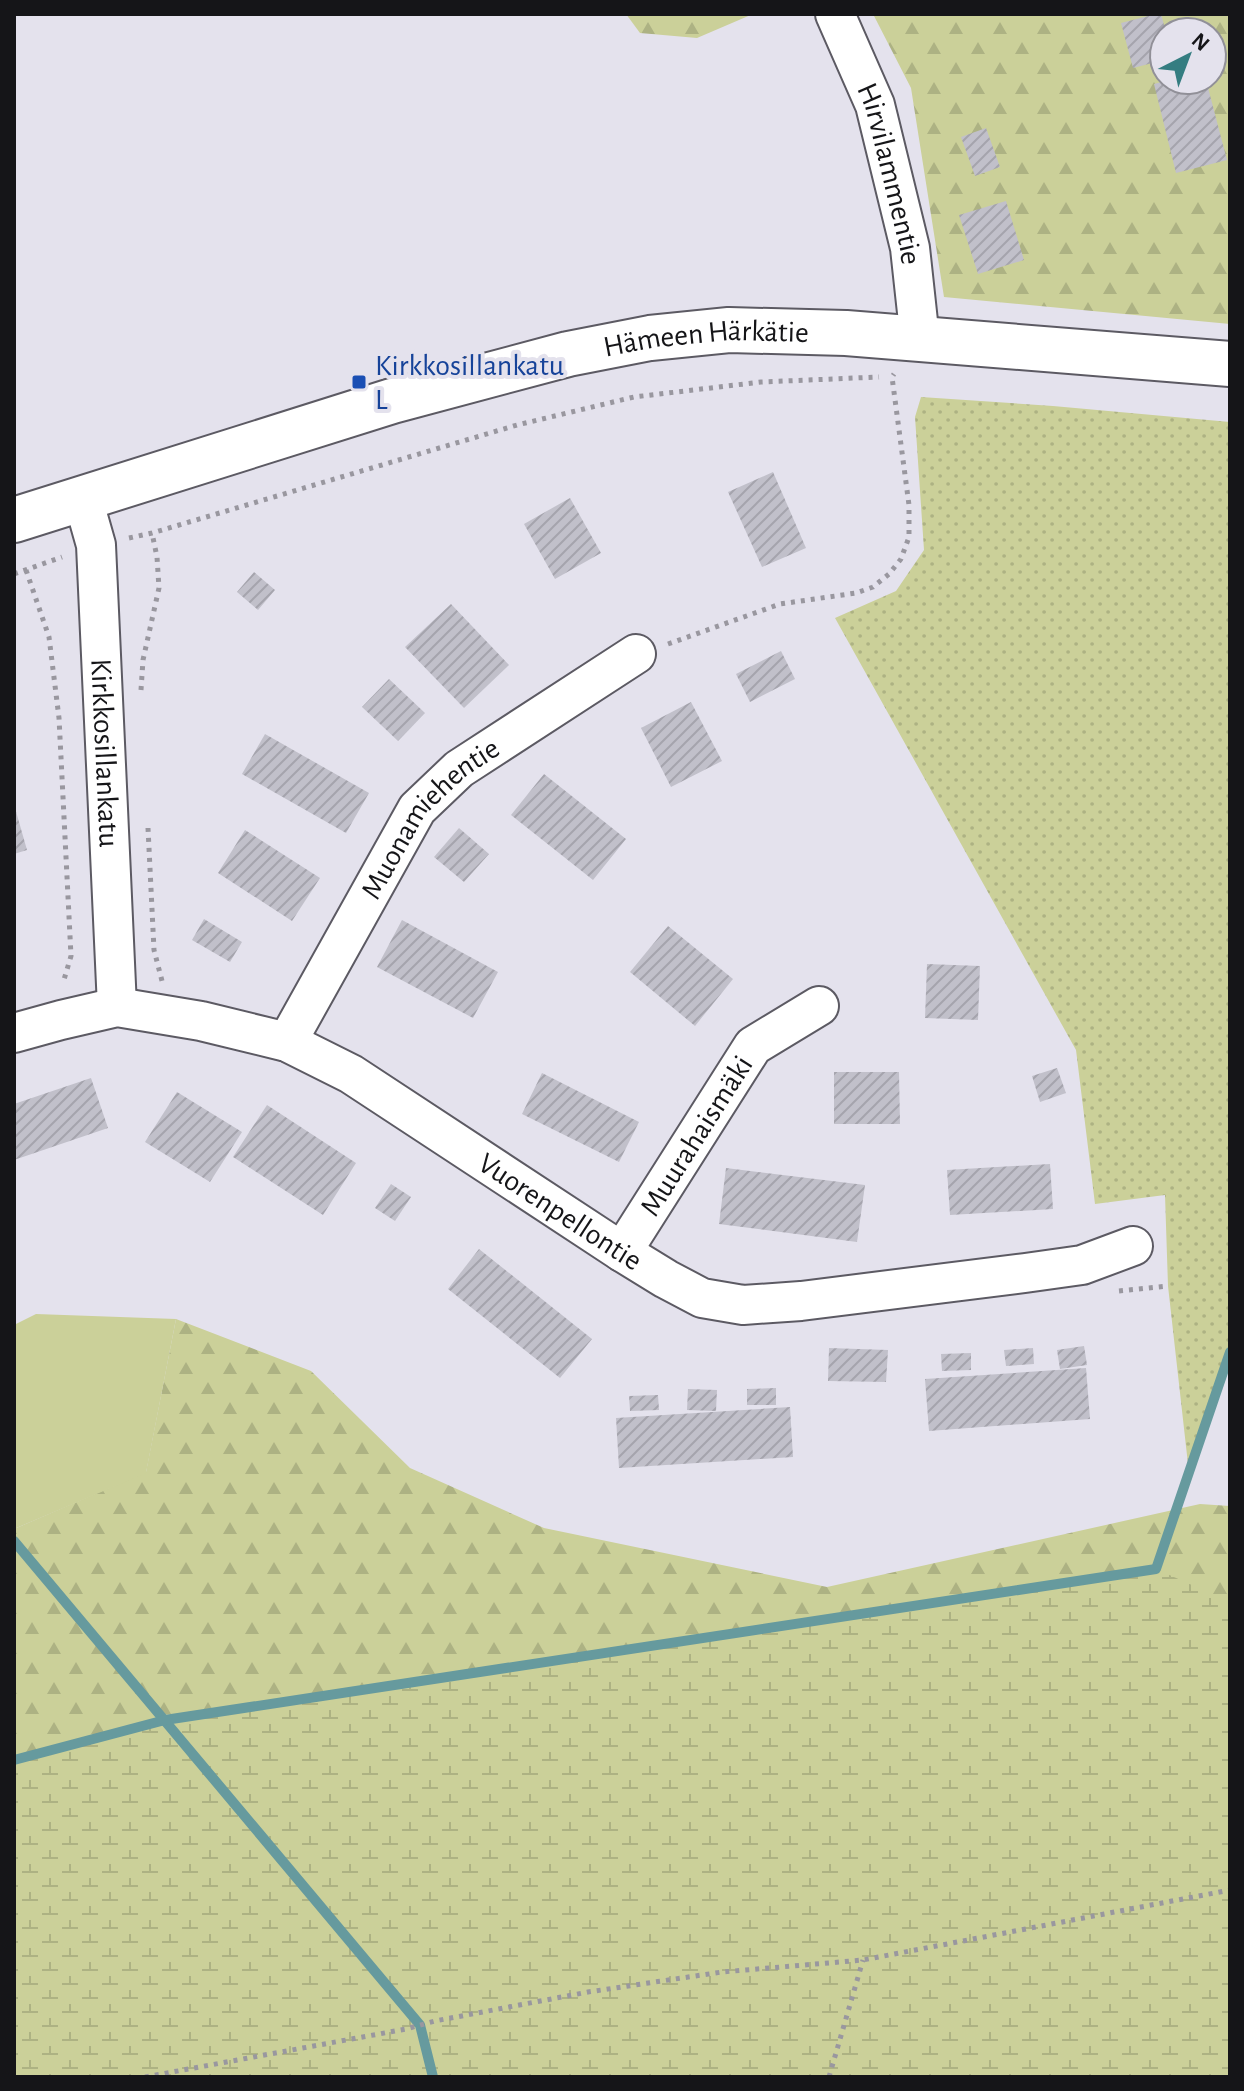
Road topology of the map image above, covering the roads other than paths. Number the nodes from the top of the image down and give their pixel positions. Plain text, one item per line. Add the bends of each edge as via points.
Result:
1 (835, 14) edge
2 (920, 340) junction
3 (1230, 364) edge
4 (83, 499) junction
5 (14, 520) edge
6 (636, 654) road end
7 (819, 1006) dead end
8 (117, 1007) junction
9 (14, 1033) edge
10 (287, 1042) junction
11 (1133, 1246) dead end
12 (622, 1252) junction

1 - 2 street, Hirvilammentie via 875,105 910,248
2 - 3 main road, Hämeen Härkätie
2 - 4 main road, Hämeen Härkätie via 729,330 623,343 392,401
4 - 5 main road, Hämeen Härkätie
4 - 8 street, Kirkkosillankatu via 96,545
6 - 10 street, Muonamiehentie via 459,769 417,809
7 - 12 street, Muurahaismäki via 753,1046
8 - 9 street, Vuorenpellontie
8 - 10 street, Vuorenpellontie
10 - 12 street, Vuorenpellontie via 351,1074
11 - 12 street, Vuorenpellontie via 1082,1265 743,1305 702,1298

